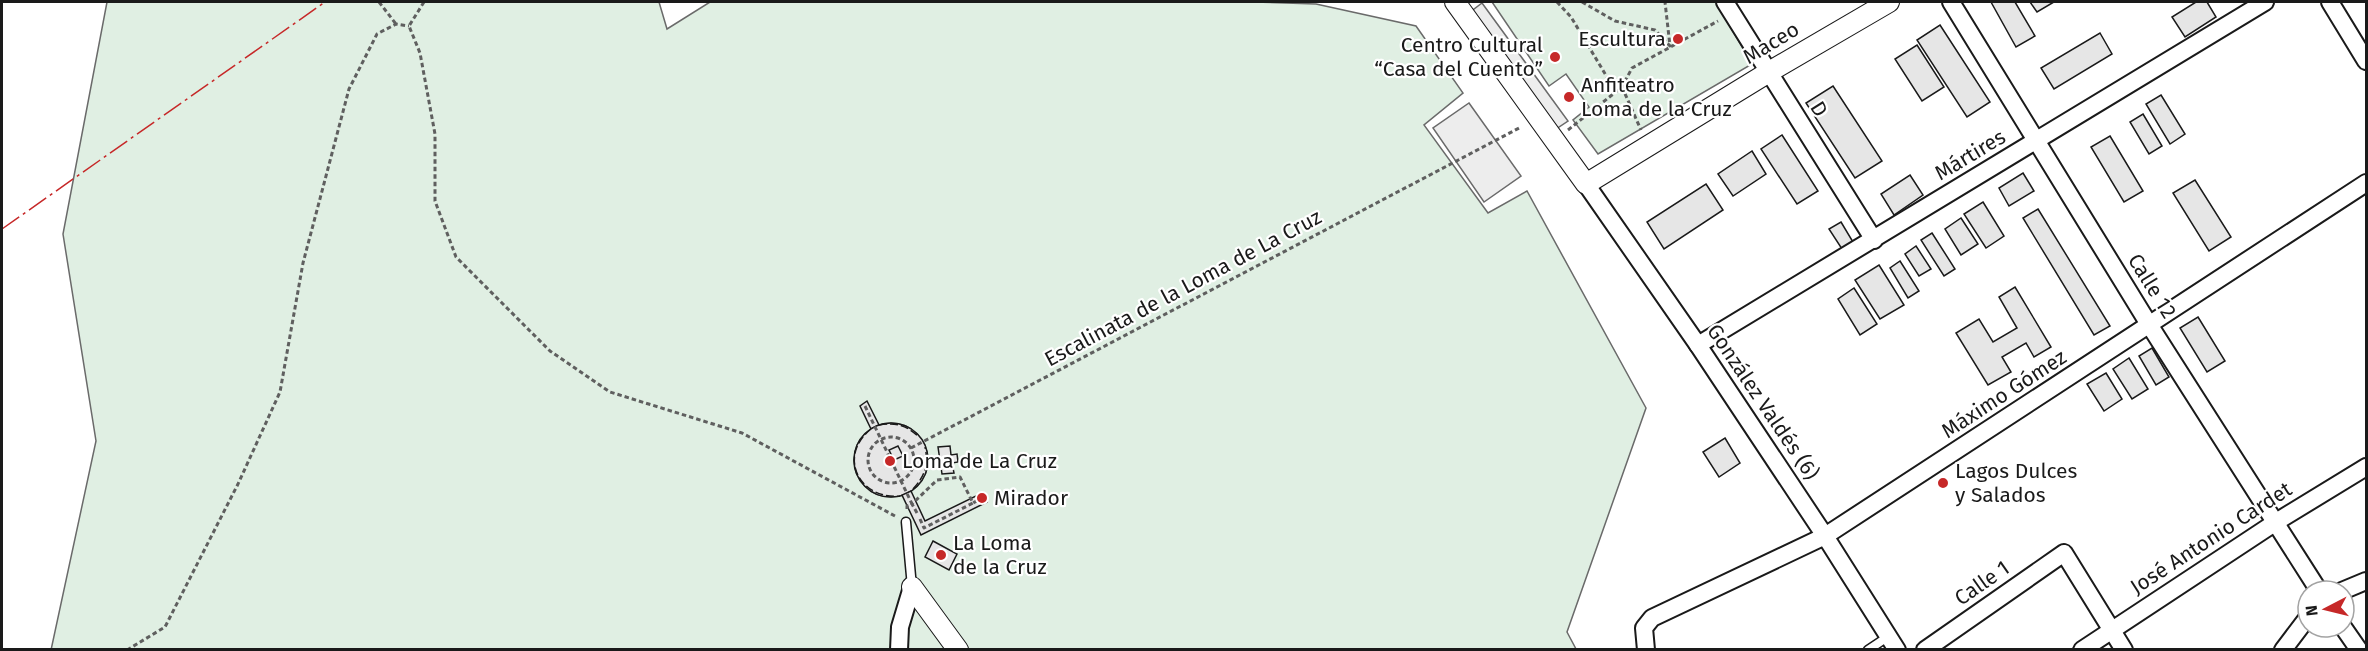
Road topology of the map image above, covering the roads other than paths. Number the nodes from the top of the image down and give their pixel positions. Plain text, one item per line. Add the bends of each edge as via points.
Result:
1 (1455, 2) edge
2 (1889, 2) edge
3 (1951, 2) edge
4 (2265, 2) edge
5 (2330, 2) edge
6 (1729, 8) edge
7 (2367, 61) edge
8 (1769, 72) junction
9 (2035, 141) junction
10 (2367, 183) edge
11 (1586, 184) junction
12 (1874, 240) junction
13 (2150, 326) junction
14 (1698, 345) junction
15 (2367, 467) edge
16 (906, 522) road end
17 (2276, 522) junction
18 (1825, 536) junction
19 (2312, 579) edge
20 (912, 587) junction
21 (2112, 629) junction
22 (2296, 633) edge
23 (1893, 643) edge
24 (899, 650) edge
25 (958, 650) edge
26 (1646, 650) edge
27 (1868, 650) edge
28 (1925, 650) edge
29 (2082, 650) edge
30 (2124, 650) edge
31 (2283, 650) edge

1 - 11 street
2 - 8 street, Maceo
3 - 9 street, Calle 12
4 - 9 street, Mártires
5 - 7 street
6 - 8 street, D
8 - 11 street, Maceo
8 - 12 street, D
9 - 12 street, Mártires
9 - 13 street, Calle 12
10 - 13 street, Máximo Gómez
11 - 14 street, González Valdés (6)
12 - 14 street, Mártires
13 - 17 street, Calle 12
13 - 18 street, Máximo Gómez
14 - 18 street, González Valdés (6)
15 - 17 street, José Antonio Cardet
16 - 20 lane
17 - 19 street, Calle 12
17 - 21 street, José Antonio Cardet
18 - 23 street, González Valdés (6)
18 - 26 street, Máximo Gómez via 1652,618 1644,628
20 - 24 street via 900,627
20 - 25 street
21 - 28 street, Calle 1 via 2064,553
21 - 29 street, José Antonio Cardet
21 - 30 street
22 - 31 street
23 - 27 lane

